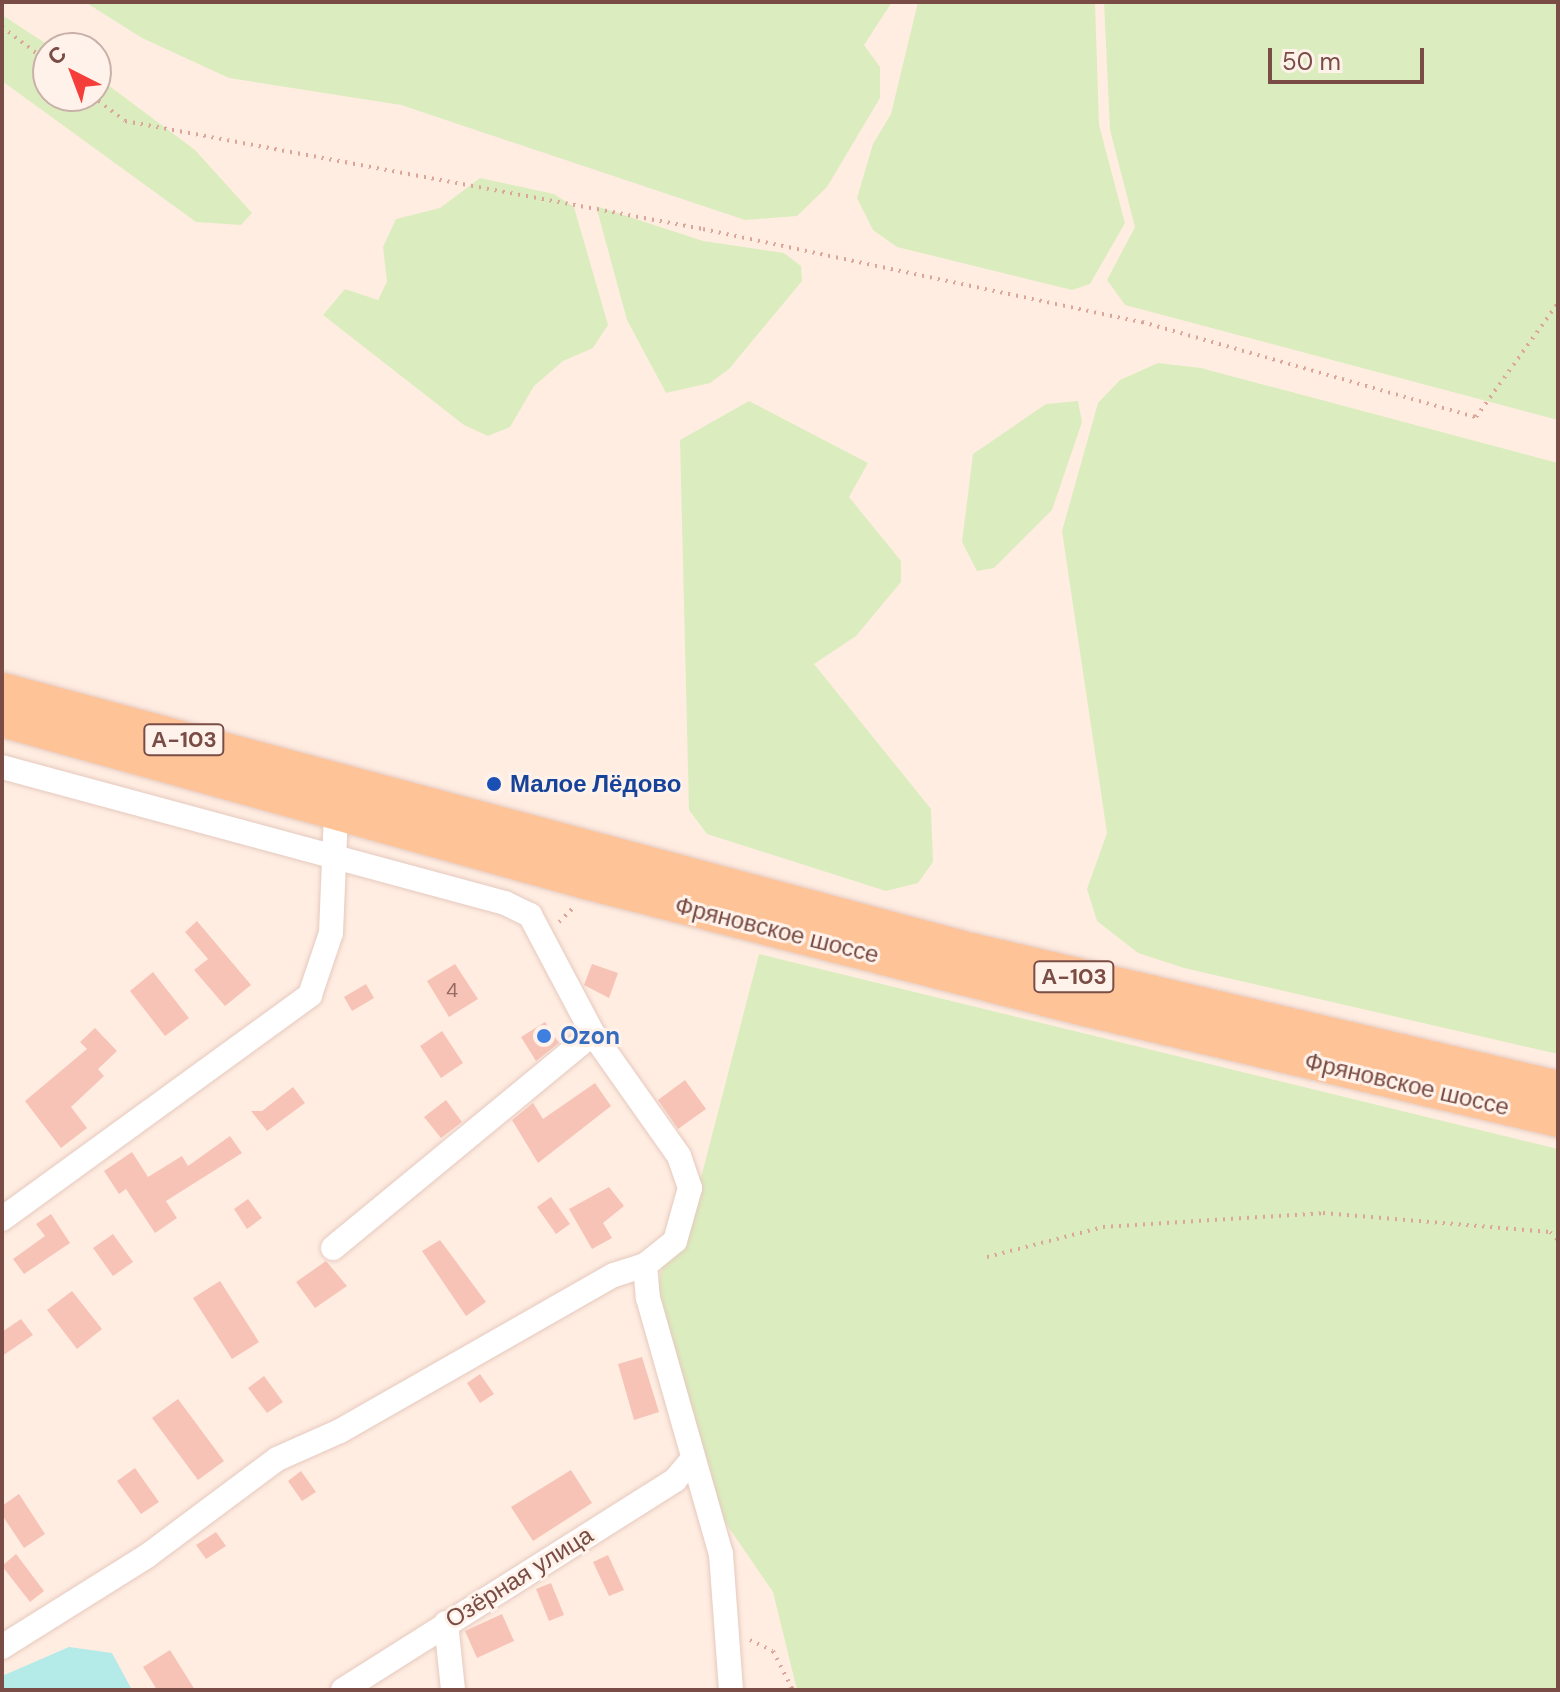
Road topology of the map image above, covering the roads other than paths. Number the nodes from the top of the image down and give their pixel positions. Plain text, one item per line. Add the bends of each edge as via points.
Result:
1 (2, 691) edge
2 (2, 719) edge
3 (2, 767) edge
4 (336, 812) junction
5 (335, 857) junction
6 (593, 1034) junction
7 (1558, 1089) edge
8 (1558, 1119) edge
9 (2, 1219) edge
10 (333, 1248) dead end
11 (645, 1265) junction
12 (691, 1461) junction
13 (446, 1623) junction
14 (2, 1647) edge
15 (343, 1690) edge
16 (453, 1690) edge
17 (731, 1690) edge

1 - 7 main road, Фряновское шоссе / А-103 via 962,949
2 - 4 main road, Фряновское шоссе / А-103
3 - 5 street
4 - 5 street
4 - 8 main road, Фряновское шоссе / А-103 via 1081,1007
5 - 6 street via 505,903 530,915
5 - 9 street via 331,933 310,995
6 - 10 street
6 - 11 street via 679,1156 690,1188 675,1241
11 - 12 street
11 - 14 street via 614,1275 340,1431 277,1459 147,1556
12 - 13 street, Озёрная улица via 675,1480
12 - 17 street via 721,1554
13 - 15 street, Озёрная улица
13 - 16 street

